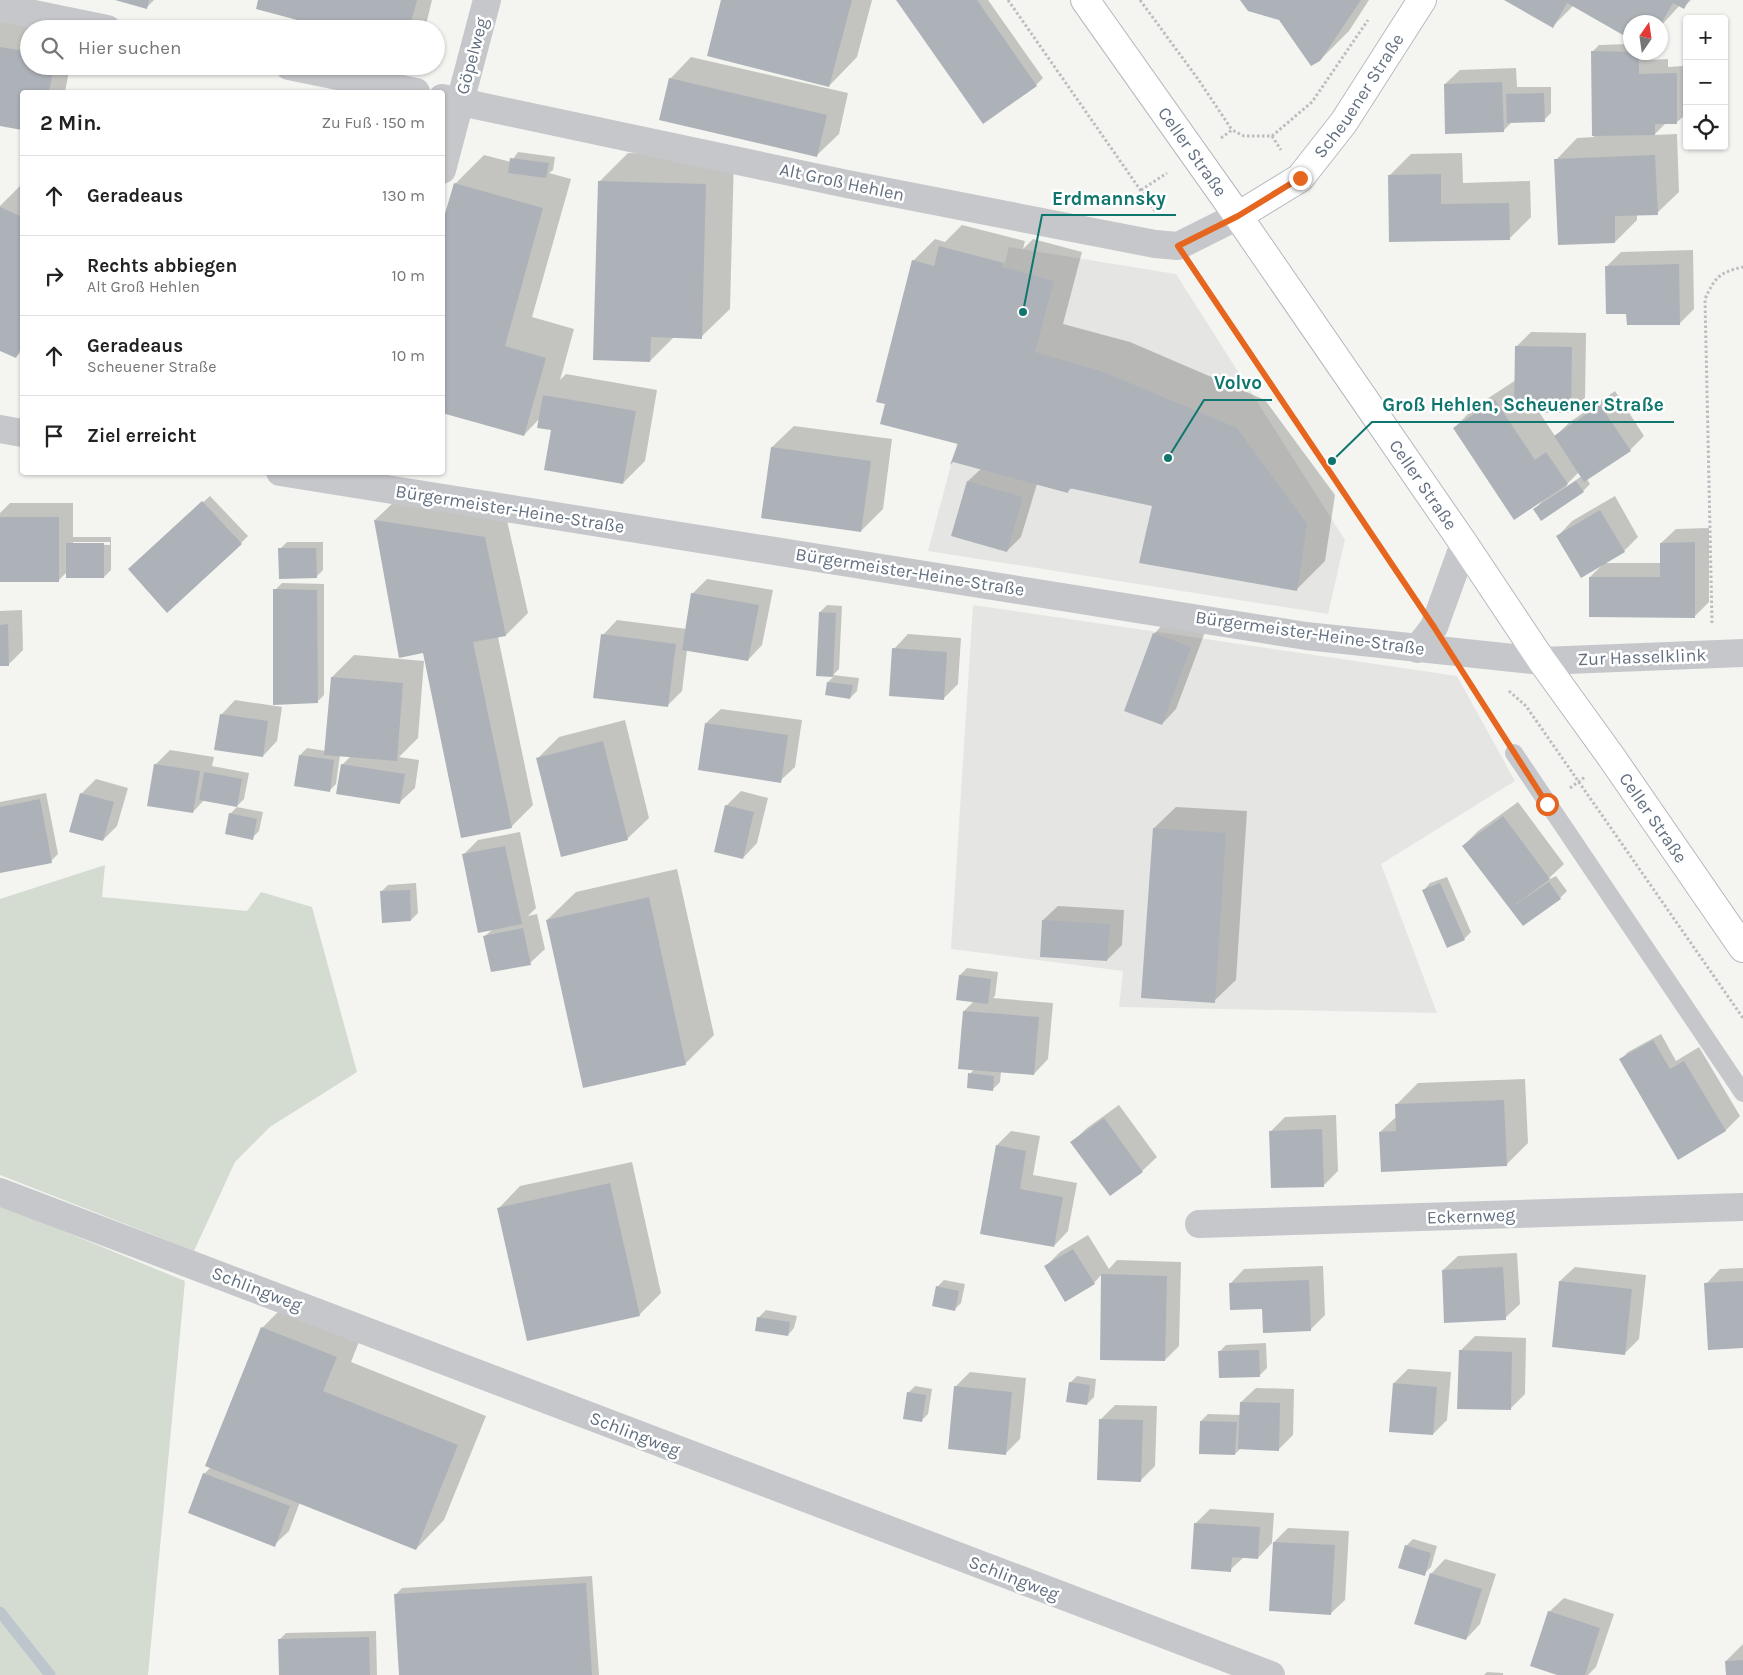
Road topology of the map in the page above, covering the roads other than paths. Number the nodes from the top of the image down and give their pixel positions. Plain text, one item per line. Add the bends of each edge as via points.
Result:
1 (487, 0) edge
2 (1085, 0) edge
3 (1422, 0) edge
4 (0, 6) edge
5 (37, 7) edge
6 (79, 20) edge
7 (333, 75) edge
8 (406, 90) edge
9 (451, 100) edge
10 (445, 147) edge
11 (1238, 216) junction
12 (0, 429) edge
13 (20, 433) edge
14 (315, 475) edge
15 (362, 479) edge
16 (1464, 544) junction
17 (1417, 649) junction
18 (1743, 653) edge
19 (1542, 661) junction
20 (1514, 753) road end
21 (1743, 948) edge
22 (1743, 1093) edge
23 (0, 1192) edge
24 (1743, 1207) edge
25 (1199, 1224) dead end
26 (1271, 1675) edge

1 - 9 street, Göpelweg
2 - 11 main road, Celler Straße
3 - 11 main road, Scheuener Straße via 1344,122 1300,178
4 - 5 street
5 - 6 street
7 - 8 street
9 - 10 street, Göpelweg
9 - 11 street, Alt Groß Hehlen via 847,184 1155,244 1178,246
11 - 16 main road, Celler Straße
12 - 13 street
14 - 15 street, Bürgermeister-Heine-Straße
15 - 17 street, Bürgermeister-Heine-Straße via 1306,636
16 - 17 street via 1434,627
16 - 19 main road, Celler Straße
17 - 19 street, Bürgermeister-Heine-Straße
18 - 19 street, Zur Hasselklink
19 - 21 main road, Celler Straße
20 - 22 lane
23 - 26 street, Schlingweg
24 - 25 street, Eckernweg

